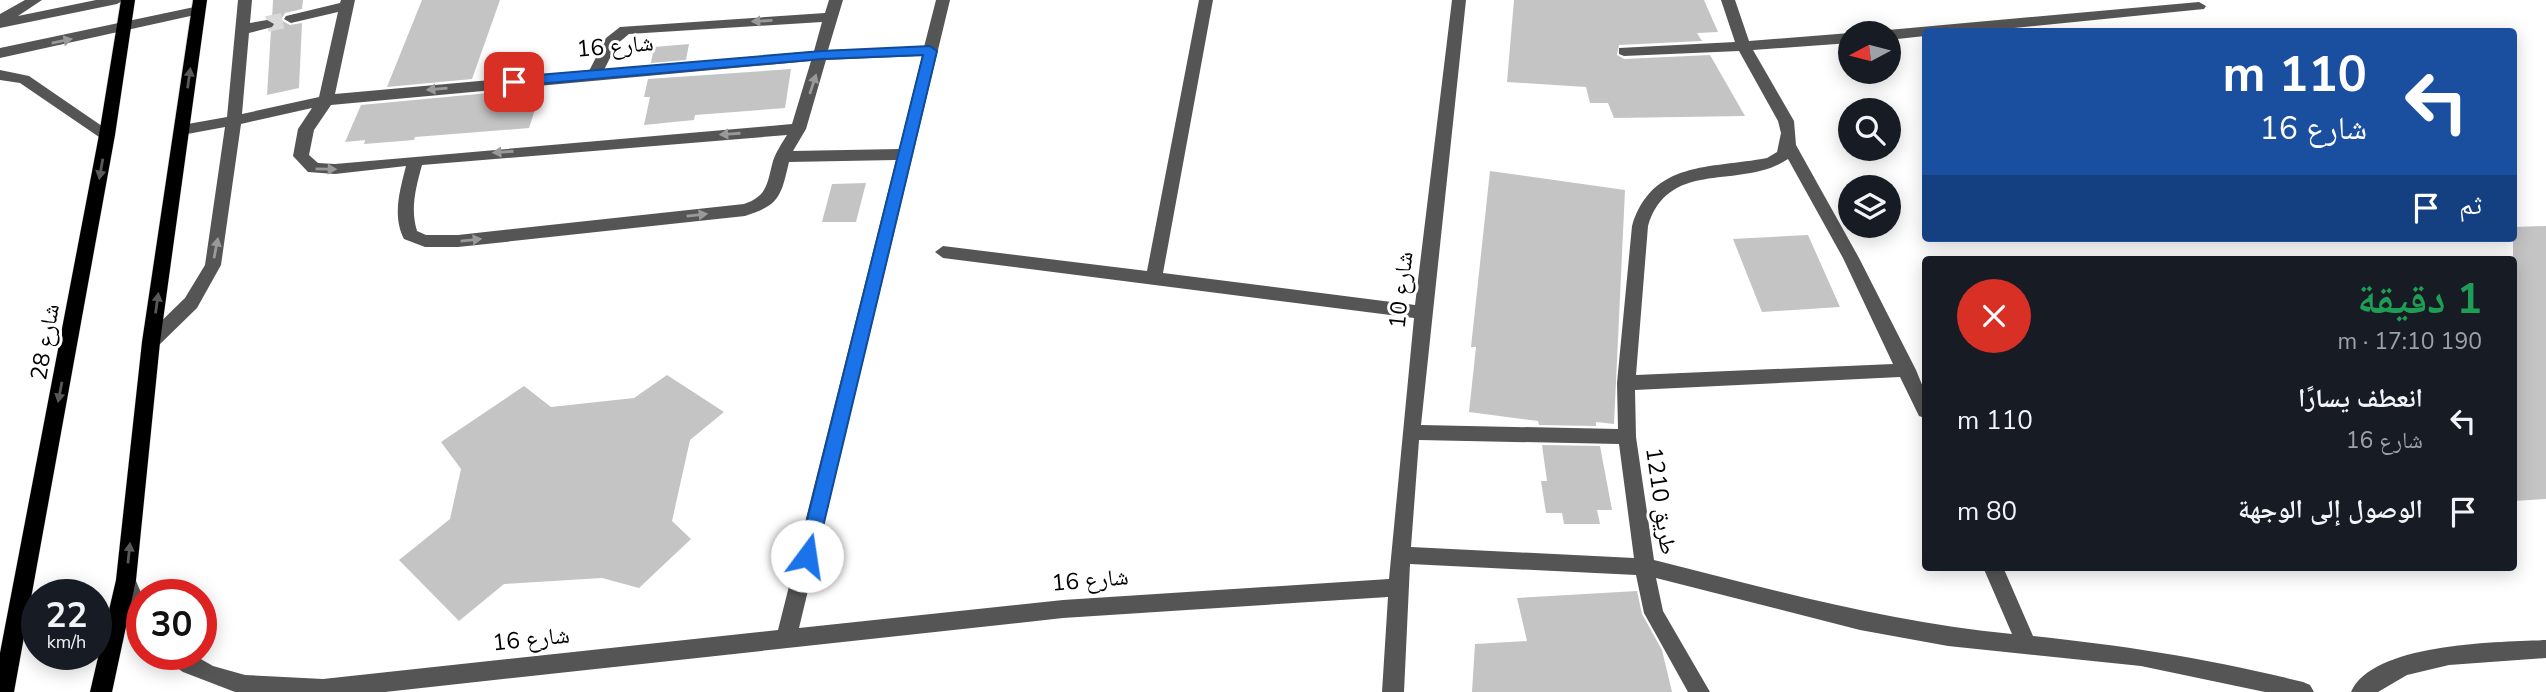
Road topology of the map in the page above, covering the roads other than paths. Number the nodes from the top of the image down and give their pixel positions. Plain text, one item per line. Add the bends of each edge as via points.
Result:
1 (35, 0) edge
2 (117, 0) edge
3 (128, 0) edge
4 (245, 0) edge
5 (836, 0) edge
6 (943, 0) edge
7 (1206, 0) edge
8 (1459, 0) edge
9 (1728, 0) edge
10 (347, 3) edge
11 (200, 5) edge
12 (2199, 6) dead end
13 (830, 17) junction
14 (291, 19) tunnel mouth
15 (0, 22) edge
16 (267, 24) tunnel mouth
17 (1955, 28) edge
18 (123, 29) junction
19 (242, 30) junction
20 (1922, 31) edge
21 (1901, 33) edge
22 (1838, 39) edge
23 (1744, 46) junction
24 (930, 51) junction
25 (1624, 51) dead end
26 (0, 53) edge
27 (822, 55) junction
28 (595, 74) junction
29 (0, 75) edge
30 (326, 100) junction
31 (234, 121) junction
32 (798, 129) junction
33 (182, 130) junction
34 (107, 135) junction
35 (1788, 145) junction
36 (905, 154) junction
37 (782, 157) junction
38 (416, 160) junction
39 (943, 252) dead end
40 (1154, 279) junction
41 (1421, 312) junction
42 (151, 342) junction
43 (1907, 370) junction
44 (1626, 383) junction
45 (1922, 404) edge
46 (1411, 432) junction
47 (1628, 437) junction
48 (1401, 555) junction
49 (1646, 567) junction
50 (1995, 571) edge
51 (126, 579) edge
52 (126, 580) edge
53 (1398, 587) junction
54 (787, 637) junction
55 (2026, 644) junction
56 (2546, 649) edge
57 (197, 670) edge
58 (320, 690) edge
59 (1701, 691) edge
60 (3, 692) edge
61 (101, 692) edge
62 (1393, 692) edge
63 (2303, 692) edge
64 (2362, 692) edge

1 - 15 street
2 - 15 street
3 - 18 main road, شارع 28
4 - 19 street
5 - 13 street
6 - 24 street
7 - 40 street
8 - 41 street, شارع 10
9 - 23 street
10 - 14 street
10 - 30 street
11 - 18 street
33 -> 11 main road
12 - 17 street
13 - 27 street
13 -> 28 street via 625,30 611,41
16 - 19 street
26 -> 18 street
18 - 34 main road, شارع 28
19 - 31 street
20 - 21 street
22 - 23 street
23 - 25 street
23 - 35 street via 1786,121
24 - 27 street, شارع 16
24 - 36 street
27 - 28 street, شارع 16
32 -> 27 street
28 -> 30 street, شارع 16
29 - 34 street via 24,79
30 - 31 street, شارع 16
30 -> 38 street via 306,129 302,156 314,168
31 - 33 street, شارع 16
42 -> 31 street via 191,303 213,265
32 - 37 street
32 -> 38 street
42 -> 33 main road
34 -> 60 main road, شارع 28
35 - 43 street
35 - 44 street via 1771,163 1679,179 1650,198 1640,226
36 - 37 street
36 - 54 street
38 -> 37 street via 405,223 410,235 441,242 745,210 763,204 774,193
39 - 40 street
40 - 41 street
41 - 46 street, شارع 10
51 -> 42 main road
43 - 44 street
43 - 45 street
44 - 47 street
46 - 47 street, طريق 1210
46 - 48 street, شارع 10
47 - 49 street, طريق 1210
48 - 49 street
48 - 53 street, شارع 10
49 - 55 street via 1860,621 1948,637
49 - 59 street, طريق 1210 via 1654,613
50 - 55 street
52 - 61 main road
53 - 54 street, شارع 16 via 1168,600
53 - 62 street, شارع 10
54 - 58 street, شارع 16
55 - 63 street via 2141,657
56 - 64 street via 2414,662 2378,678
57 - 58 street, شارع 16 via 272,690

